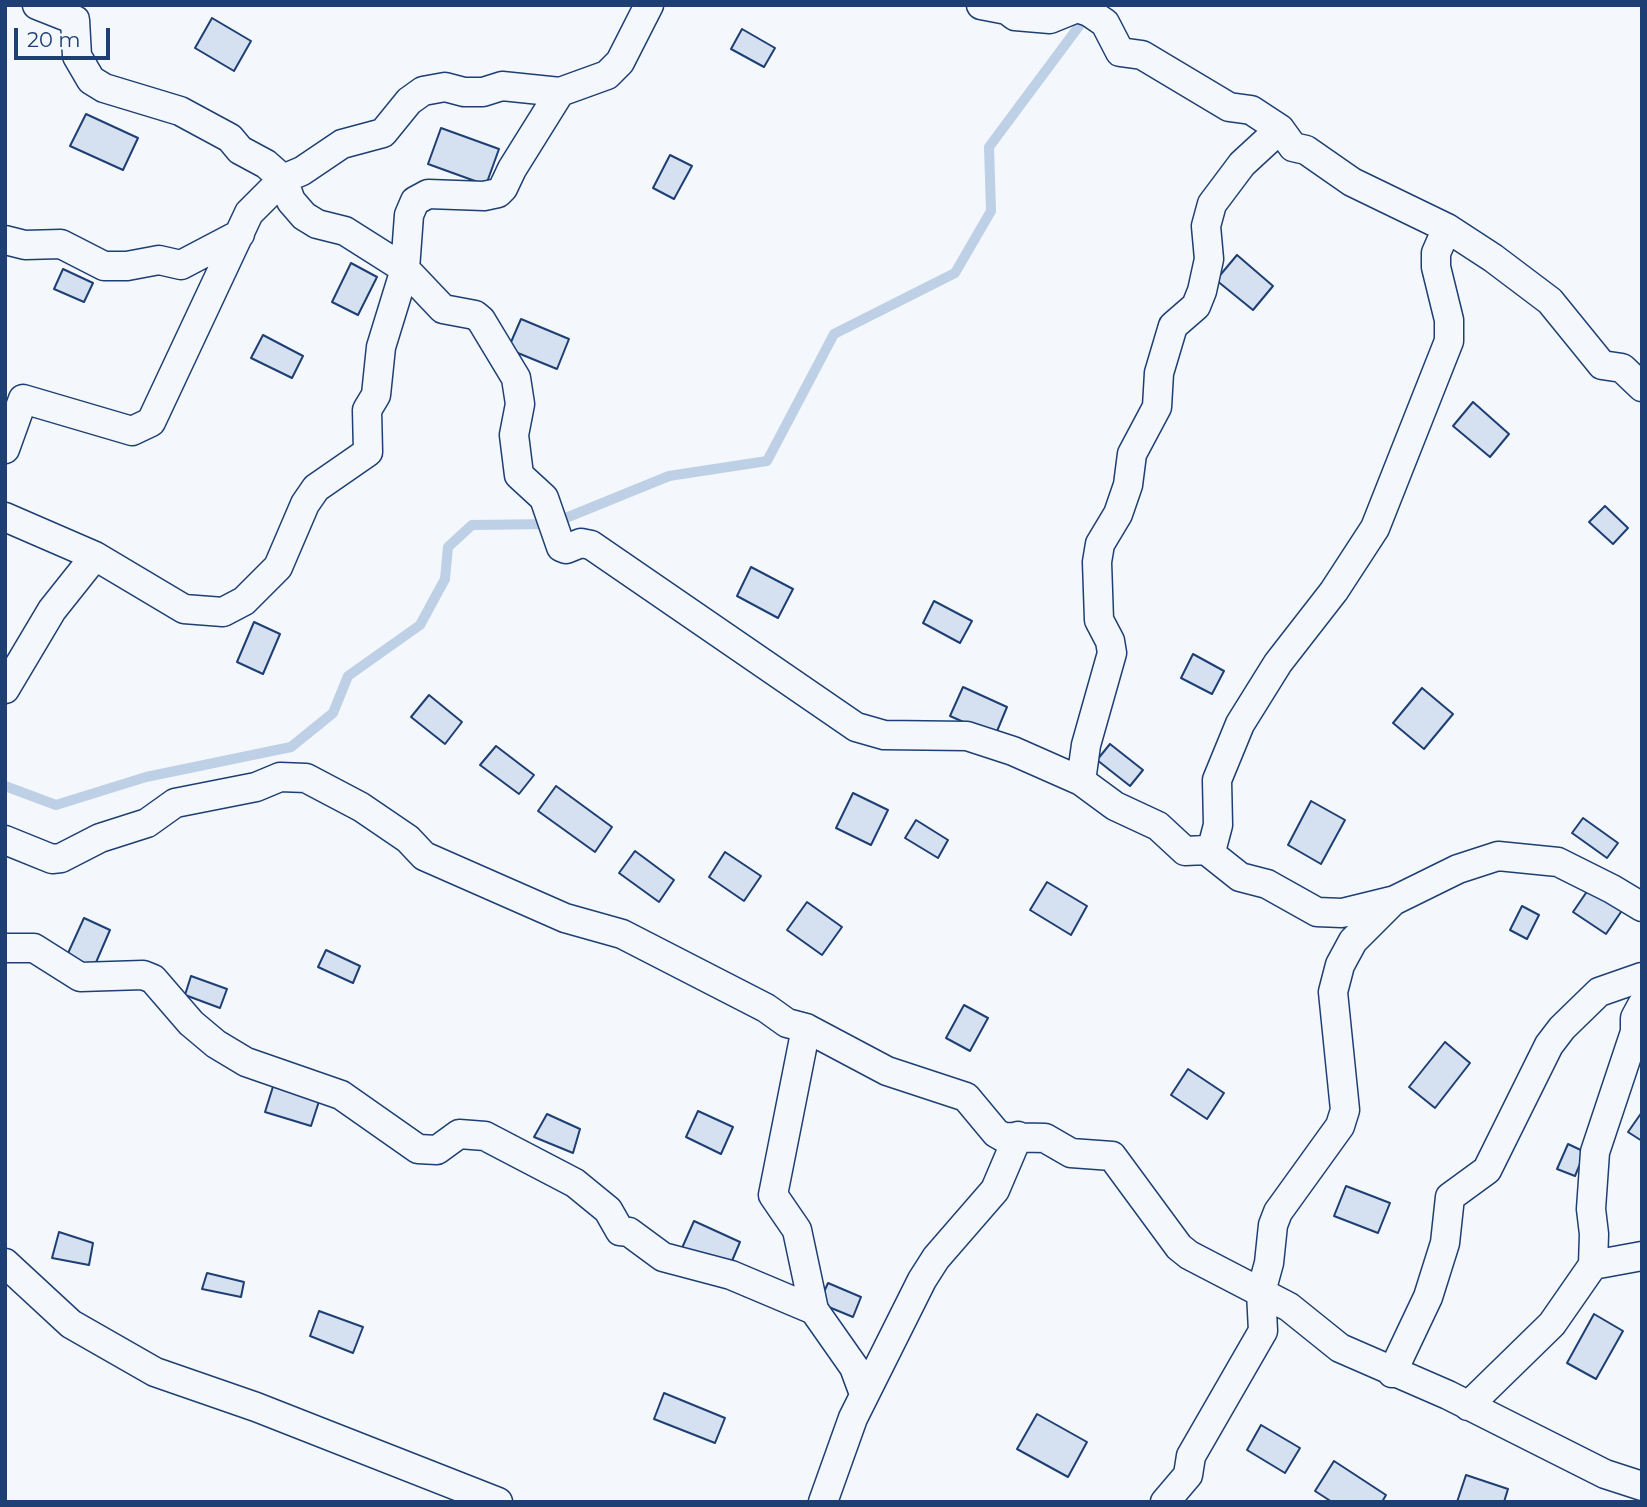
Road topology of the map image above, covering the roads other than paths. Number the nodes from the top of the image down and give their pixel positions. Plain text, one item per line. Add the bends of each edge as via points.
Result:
1 (37, 5) edge
2 (649, 5) edge
3 (999, 7) edge
4 (78, 12) edge
5 (560, 92) junction
6 (1280, 130) junction
7 (283, 179) junction
8 (1447, 228) junction
9 (240, 234) junction
10 (5, 240) edge
11 (405, 269) junction
12 (1642, 387) edge
13 (5, 449) edge
14 (5, 517) edge
15 (95, 556) junction
16 (5, 689) edge
17 (1081, 781) junction
18 (5, 840) edge
19 (1206, 850) junction
20 (1395, 900) junction
21 (1642, 907) edge
22 (5, 948) edge
23 (1642, 976) edge
24 (1642, 1005) edge
25 (806, 1028) junction
26 (1018, 1136) junction
27 (1642, 1256) edge
28 (5, 1263) edge
29 (1593, 1265) junction
30 (1261, 1292) junction
31 (814, 1310) junction
32 (1392, 1373) junction
33 (864, 1394) junction
34 (1468, 1406) junction
35 (1642, 1486) edge
36 (498, 1502) edge
37 (823, 1502) edge
38 (1165, 1502) edge

1 - 4 street
2 - 5 street via 614,71
3 - 6 street via 1015,16 1050,19 1077,8 1089,12 1105,23 1120,52 1142,55 1229,107 1251,110
4 - 7 street via 77,56 91,80 180,111 230,138
5 - 7 street via 502,86 483,92 445,87 423,91 383,133 342,144
5 - 11 street via 498,193 484,197 428,194 415,201 409,215
6 - 8 street via 1293,147 1306,150 1352,182
6 - 17 street via 1242,164 1212,204 1202,291 1196,306 1173,326 1159,373 1157,407 1132,454 1118,514 1100,544 1099,620 1112,653 1086,745
7 - 9 street via 249,213
7 - 11 street via 291,201 304,216 345,231
8 - 12 street via 1550,301 1602,365 1622,368
8 - 19 street via 1436,253 1436,267 1449,320 1449,341 1375,528 1240,724 1217,780 1218,825 1213,844
9 - 10 street via 181,265 159,260 104,266 61,244
9 - 13 street via 151,422 132,431 23,399
11 - 15 street via 381,347 376,395 367,410 368,452 316,488 278,567 263,584 223,612 191,611 173,605
11 - 17 street via 443,309 481,320 506,359 520,404 514,435 519,475 544,498 561,547 591,545 856,727 884,735 967,736
14 - 15 street
15 - 16 street via 51,610
17 - 19 street via 1115,806 1158,826 1182,849
18 - 25 street via 43,856 61,858 100,838 147,823 175,803 256,787 280,777 306,778 361,807 408,839 424,856 565,918 622,934 787,1023
19 - 20 street via 1240,877 1267,884 1317,912 1342,913
20 - 21 street via 1458,869 1512,856 1558,862
20 - 30 street via 1353,942 1340,965 1334,992 1345,1110 1340,1126 1278,1213
22 - 31 street via 34,948 80,977 144,975 153,979 216,1044 255,1066 341,1095 418,1149 437,1150 459,1134 485,1136 575,1183 608,1210 620,1231 629,1232 663,1257 731,1275
23 - 32 street via 1599,992 1562,1028 1549,1045 1487,1170 1450,1197 1445,1243 1428,1297
24 - 29 street via 1595,1152
25 - 26 street via 887,1071 967,1097 996,1133
25 - 31 street via 773,1195 797,1230
26 - 30 street via 1045,1138 1071,1153 1112,1156 1179,1247
26 - 33 street via 995,1190 922,1280
27 - 29 street
28 - 36 street via 71,1324 155,1372
29 - 34 street via 1552,1324
30 - 32 street via 1289,1307 1340,1348
30 - 38 street via 1261,1337 1191,1455 1188,1475
31 - 33 street via 853,1367
32 - 34 street
33 - 37 street
34 - 35 street via 1605,1474

